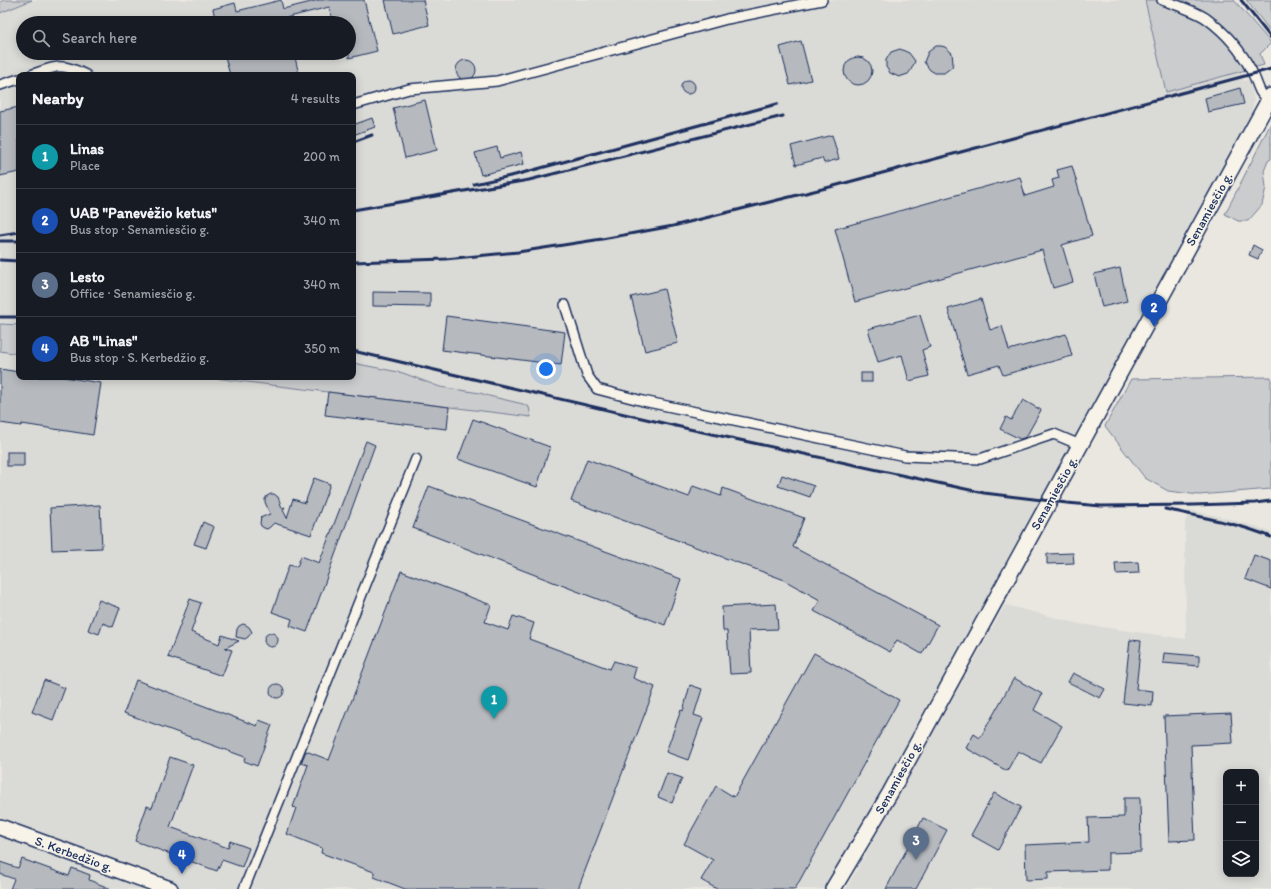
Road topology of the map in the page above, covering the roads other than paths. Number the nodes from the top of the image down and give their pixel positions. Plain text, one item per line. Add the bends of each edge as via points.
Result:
1 (822, 0) edge
2 (1162, 0) edge
3 (39, 72) edge
4 (80, 72) edge
5 (16, 80) edge
6 (0, 86) edge
7 (1270, 98) edge
8 (356, 104) edge
9 (565, 306) dead end
10 (1080, 445) junction
11 (416, 459) dead end
12 (0, 827) edge
13 (170, 889) edge
14 (244, 889) edge
15 (833, 889) edge

1 - 8 street via 727,19 497,81 409,89
2 - 7 street via 1206,18 1243,56 1258,90 1263,97
3 - 4 street via 61,66
5 - 6 street
7 - 10 main road, Senamiesčio g.
9 - 10 street via 587,375 597,389 905,456 980,459 1054,434
10 - 15 main road, Senamiesčio g. via 890,793
11 - 14 street
12 - 13 main road, S. Kerbedžio g.

